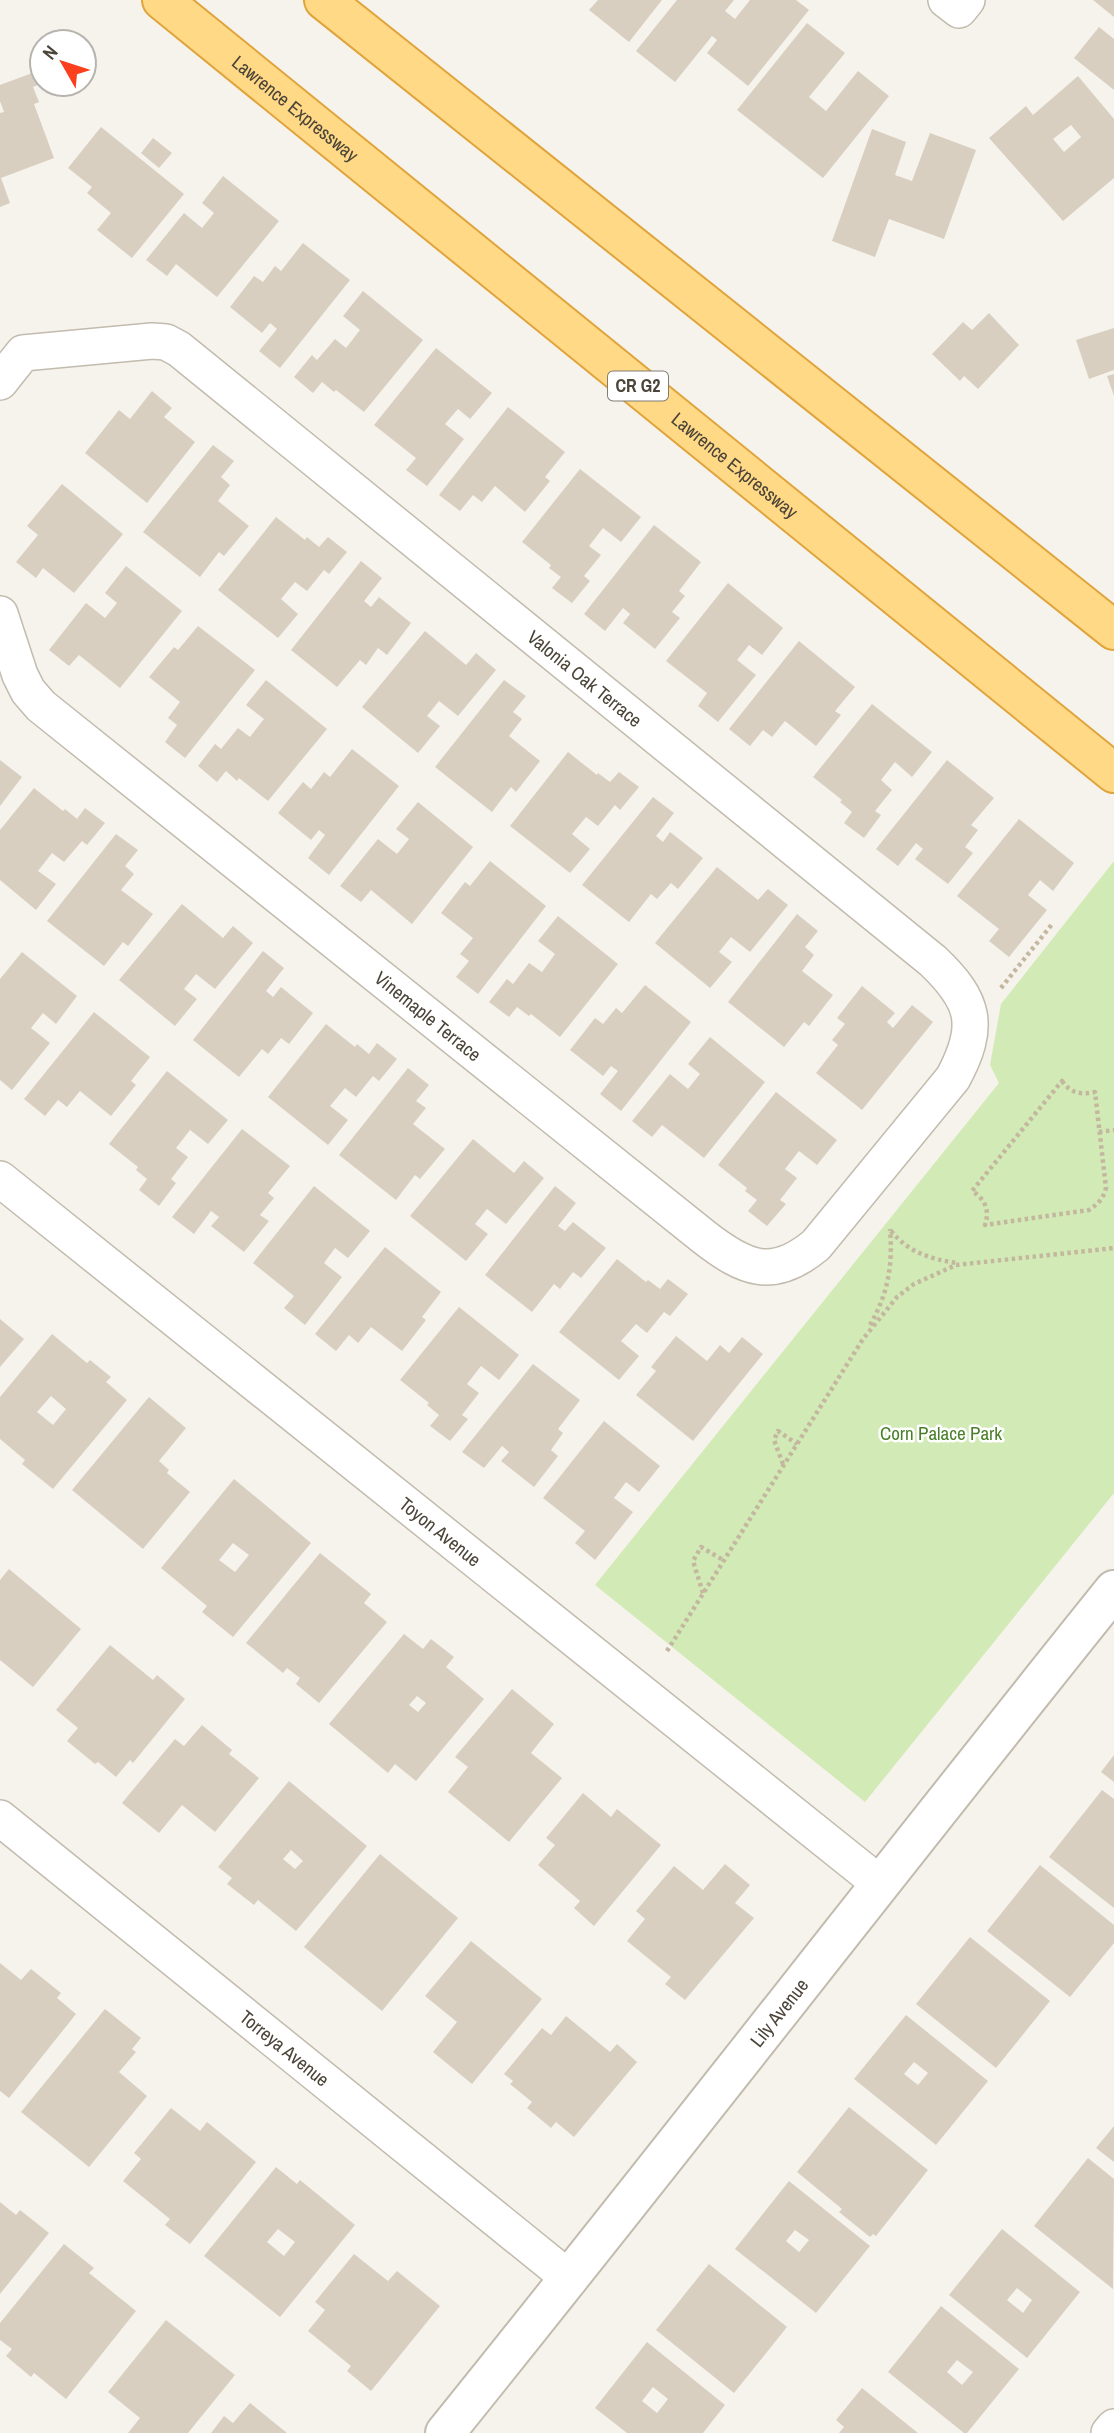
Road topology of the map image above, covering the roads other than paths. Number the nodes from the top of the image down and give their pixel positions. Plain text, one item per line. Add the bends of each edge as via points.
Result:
1 (162, 0) edge
2 (324, 0) edge
3 (0, 382) edge
4 (0, 614) edge
5 (1114, 630) edge
6 (1114, 773) edge
7 (892, 1153) joint
8 (0, 1180) edge
9 (1114, 1590) edge
10 (0, 1818) edge
11 (879, 1883) junction
12 (570, 2278) junction
13 (1114, 2427) edge
14 (445, 2433) edge
15 (1109, 2433) edge

1 - 6 highway, Lawrence Expressway / CR G2
2 - 5 highway
3 - 7 street, Valonia Oak Terrace via 23,353 152,341 179,349 933,961 970,1010 968,1045 953,1078
4 - 7 street, Vinemaple Terrace via 20,675 41,706 720,1250 756,1267 787,1265 816,1245
8 - 11 street, Toyon Avenue
9 - 11 street, Lily Avenue
10 - 12 street, Torreya Avenue
11 - 12 street, Lily Avenue
12 - 14 street, Lily Avenue
13 - 15 street

